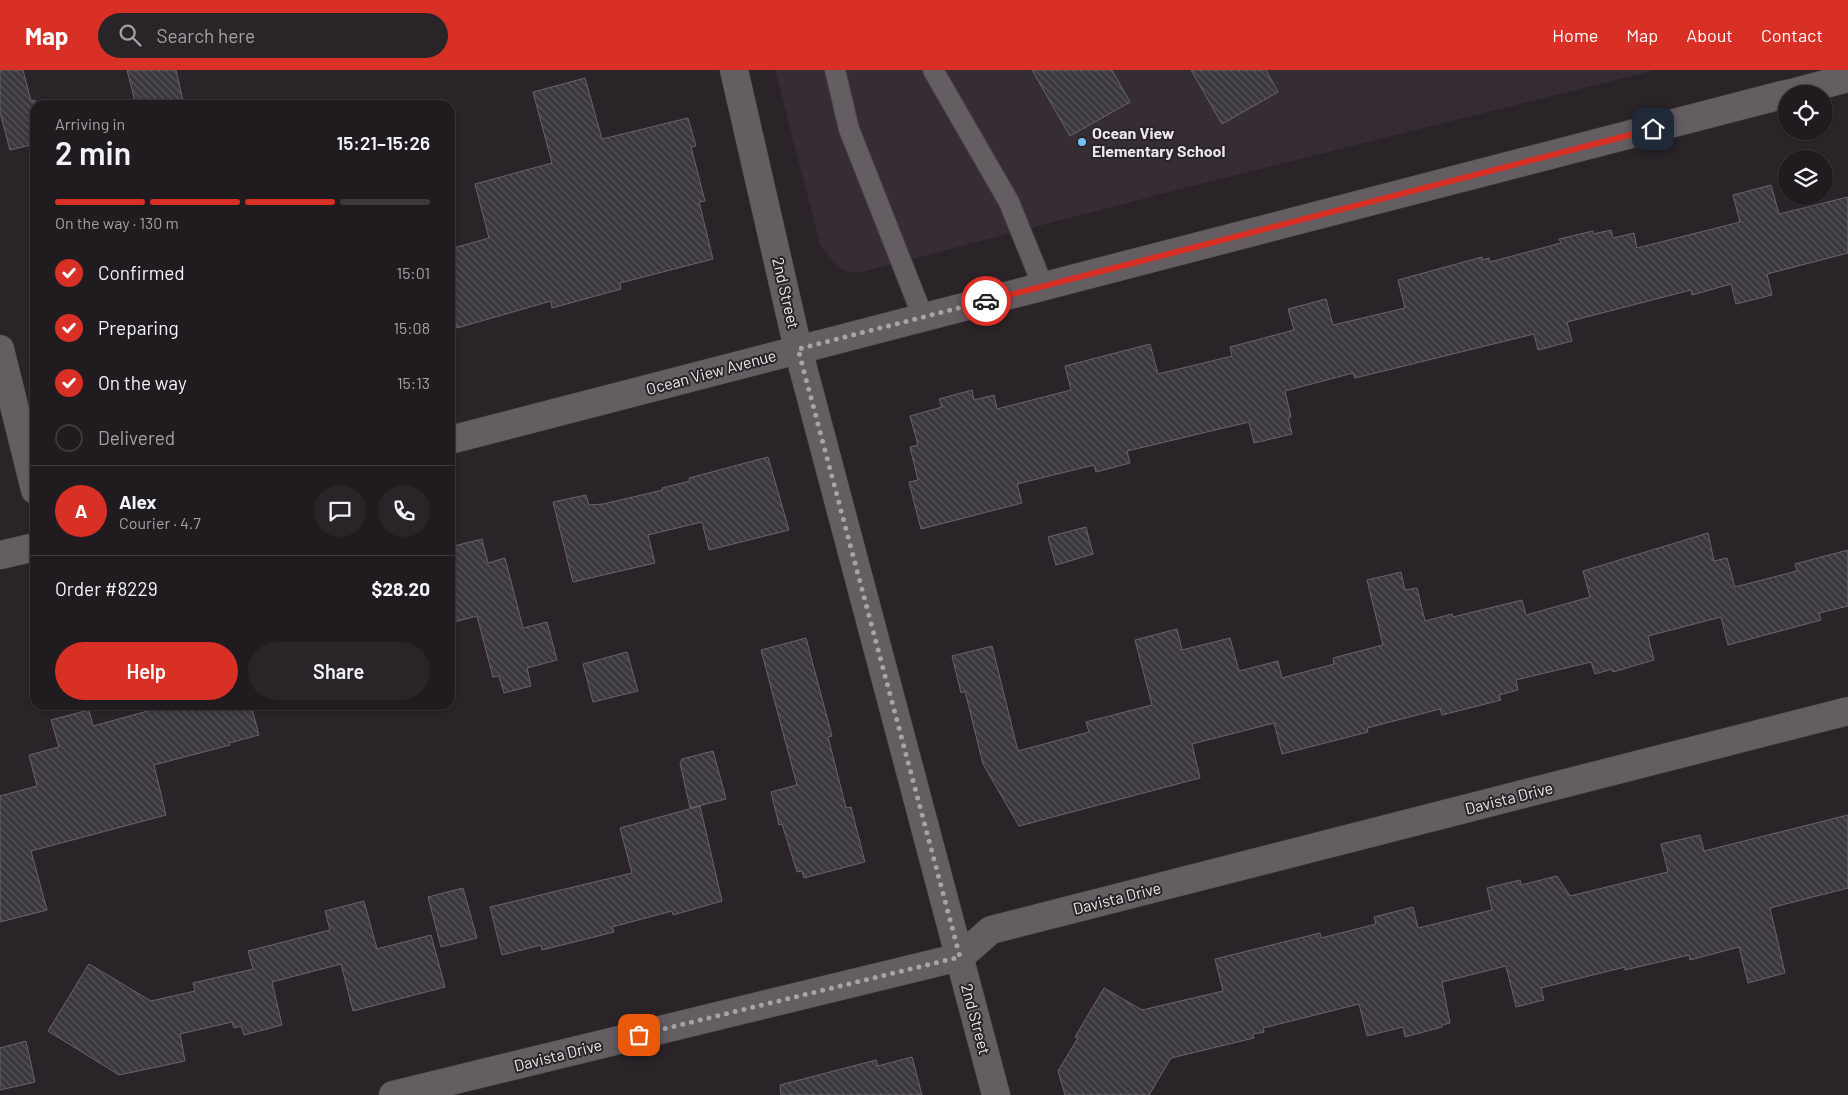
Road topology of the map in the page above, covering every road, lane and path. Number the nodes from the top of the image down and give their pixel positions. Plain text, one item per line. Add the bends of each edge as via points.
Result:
1 (734, 70) edge
2 (835, 70) edge
3 (933, 70) edge
4 (1848, 78) edge
5 (1821, 85) edge
6 (1778, 96) edge
7 (1043, 286) junction
8 (923, 317) junction
9 (798, 349) junction
10 (0, 350) edge
11 (455, 439) edge
12 (30, 470) edge
13 (30, 548) edge
14 (0, 555) edge
15 (1848, 711) edge
16 (960, 957) junction
17 (393, 1095) edge
18 (996, 1095) edge

1 - 9 street, 2nd Street
2 - 8 lane via 849,130
3 - 7 lane via 1009,202
4 - 5 street, Ocean View Avenue
6 - 7 street, Ocean View Avenue
7 - 8 street, Ocean View Avenue
8 - 9 street, Ocean View Avenue
9 - 11 street, Ocean View Avenue
9 - 16 street, 2nd Street
10 - 12 street
13 - 14 street
15 - 16 street, Davista Drive via 990,930
16 - 17 street, Davista Drive
16 - 18 street, 2nd Street

